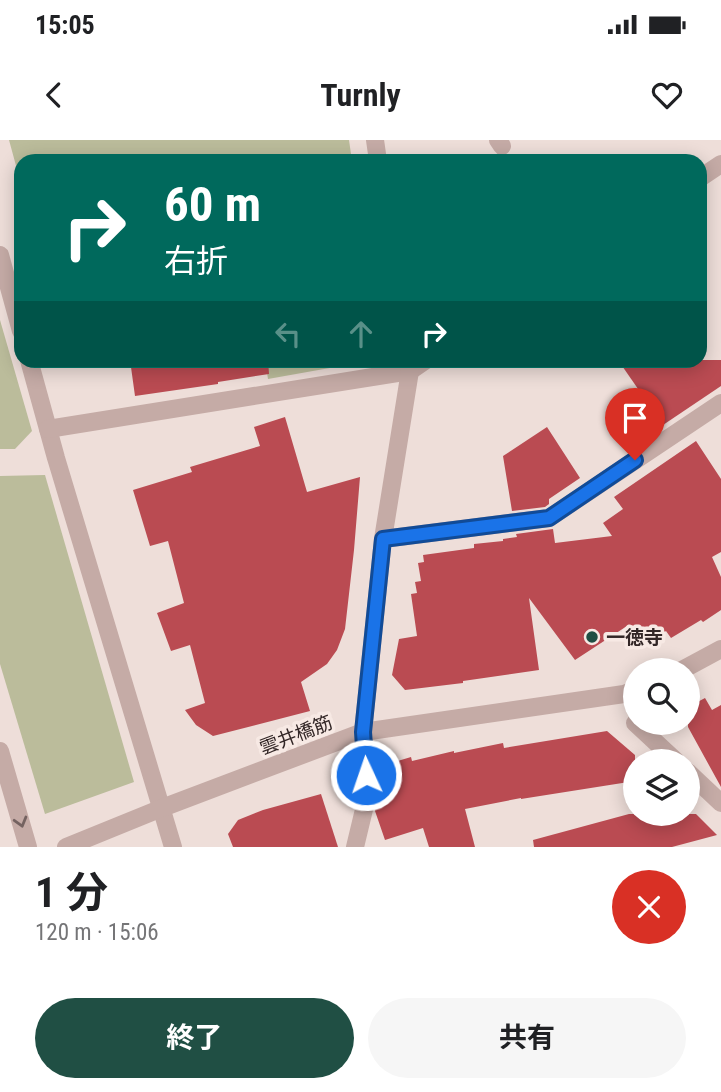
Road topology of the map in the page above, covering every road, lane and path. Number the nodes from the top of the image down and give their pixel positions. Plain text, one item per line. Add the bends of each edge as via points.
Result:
1 (0, 255) edge
2 (14, 306) edge
3 (31, 368) edge
4 (398, 368) edge
5 (409, 368) edge
6 (721, 403) edge
7 (48, 429) junction
8 (383, 539) junction
9 (721, 649) edge
10 (700, 660) edge
11 (623, 693) edge
12 (363, 732) junction
13 (648, 735) edge
14 (663, 749) edge
15 (0, 751) edge
16 (700, 783) edge
17 (721, 803) edge
18 (162, 808) junction
19 (28, 847) edge
20 (66, 847) edge
21 (173, 847) edge
22 (355, 847) edge

1 - 2 street
3 - 7 street
4 - 7 street
5 - 8 street
6 - 8 street via 549,518
7 - 18 street
8 - 12 street
9 - 10 street
11 - 12 street, 雲井橋筋
12 - 18 street, 雲井橋筋
12 - 22 street via 367,797
13 - 14 street
15 -> 19 street
16 - 17 street
18 - 20 street, 雲井橋筋
18 - 21 street

